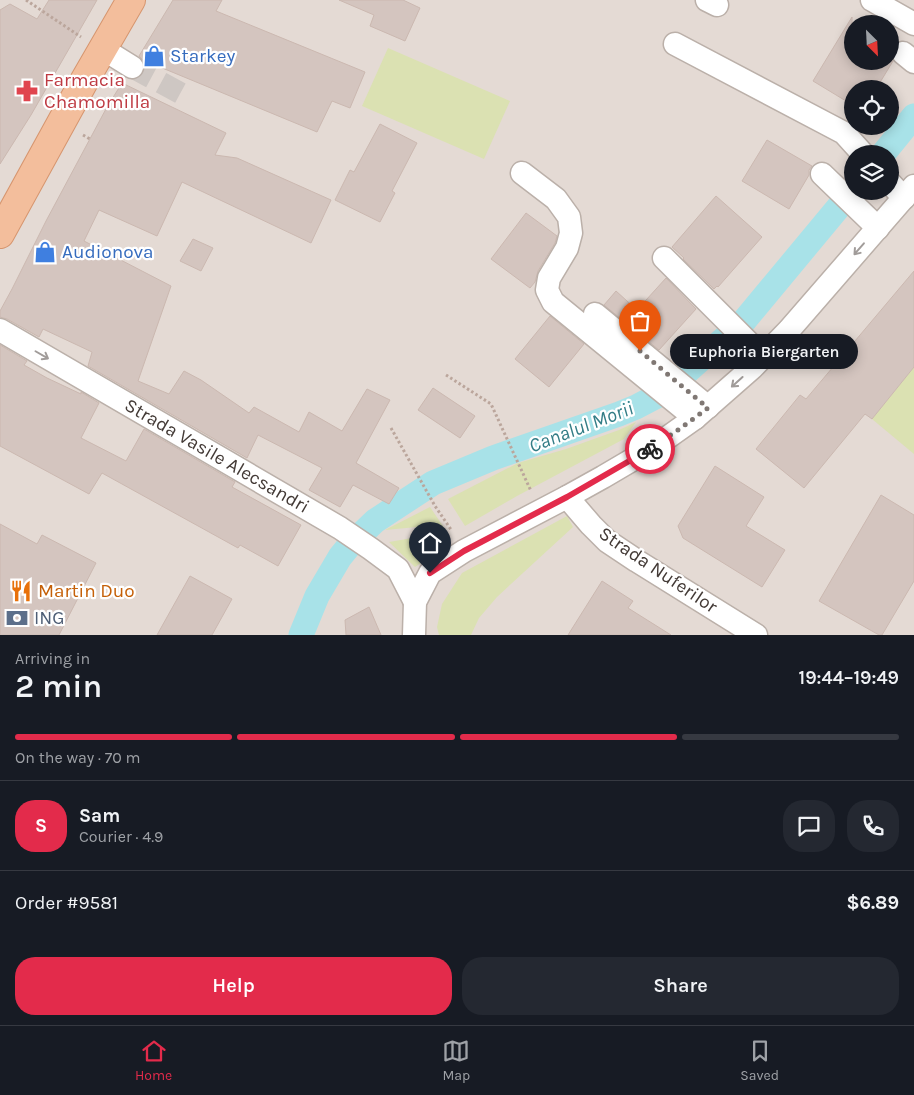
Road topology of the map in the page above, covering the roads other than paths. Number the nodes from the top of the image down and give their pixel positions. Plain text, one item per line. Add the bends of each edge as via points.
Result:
1 (131, 0) edge
2 (872, 0) edge
3 (914, 24) edge
4 (676, 44) dead end
5 (94, 45) junction
6 (132, 67) tunnel mouth
7 (855, 145) edge
8 (522, 174) dead end
9 (822, 174) dead end
10 (903, 189) edge
11 (878, 228) junction
12 (0, 234) edge
13 (664, 258) dead end
14 (596, 314) dead end
15 (0, 330) edge
16 (763, 357) junction
17 (664, 381) junction
18 (702, 413) junction
19 (567, 497) junction
20 (415, 602) junction
21 (414, 635) edge
22 (756, 635) edge

1 - 5 main road
2 - 3 street
4 - 7 street via 844,132
5 - 6 street
5 - 12 main road
8 - 17 street via 556,200 569,217 571,233 567,248 549,278 547,290 553,302
9 - 11 street
10 - 11 street
11 -> 16 street
13 - 16 street
14 - 17 street
15 -> 20 street, Strada Vasile Alecsandri via 371,548 398,569
16 -> 18 street
17 - 18 street
18 - 19 street via 654,447
19 - 20 street via 464,551 430,573
19 - 22 street, Strada Nuferilor via 607,540
20 - 21 street

